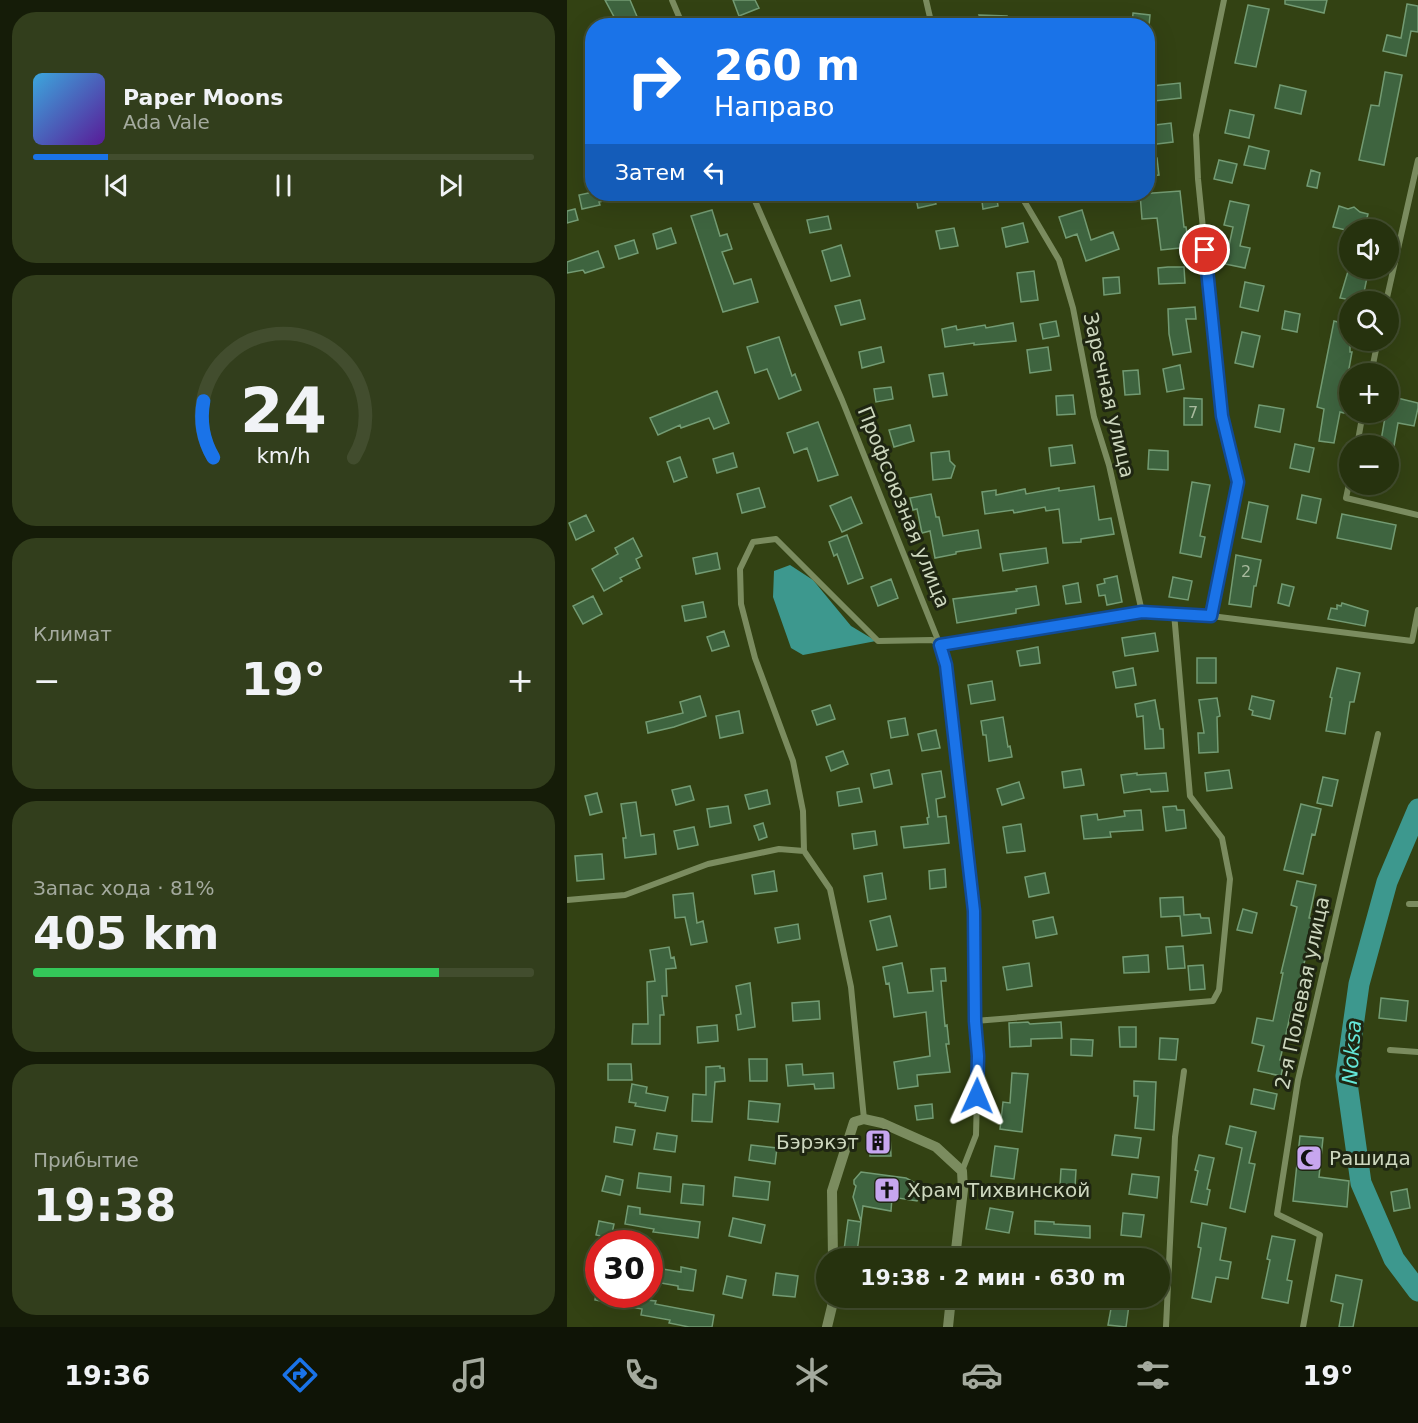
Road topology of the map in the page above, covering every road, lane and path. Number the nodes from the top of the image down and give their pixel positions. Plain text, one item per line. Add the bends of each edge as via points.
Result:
1 (672, 0) edge
2 (926, 0) edge
3 (1224, 0) edge
4 (680, 18) edge
5 (929, 18) edge
6 (1418, 160) edge
7 (1417, 171) edge
8 (755, 201) edge
9 (1024, 201) edge
10 (1389, 291) edge
11 (1347, 495) edge
12 (1418, 516) edge
13 (1418, 610) edge
14 (1142, 612) junction
15 (1174, 613) junction
16 (1211, 616) junction
17 (940, 645) junction
18 (1378, 734) dead end
19 (804, 851) junction
20 (567, 900) edge
21 (1409, 904) dead end
22 (1418, 904) edge
23 (975, 1021) junction
24 (1390, 1050) dead end
25 (1418, 1052) edge
26 (1184, 1071) dead end
27 (864, 1119) junction
28 (962, 1171) junction
29 (833, 1248) edge
30 (956, 1248) edge
31 (832, 1308) edge
32 (950, 1308) edge
33 (827, 1327) edge
34 (948, 1327) edge
35 (1166, 1327) edge
36 (1303, 1327) edge

1 - 4 street
2 - 5 street
3 - 16 street via 1196,135 1222,416 1238,482
6 - 7 street
7 - 10 street
8 - 17 street, Профсоюзная улица via 842,400
9 - 14 street, Заречная улица via 1059,260 1073,308 1094,417 1109,465
11 - 12 street via 1346,498
13 - 16 street via 1412,641
14 - 15 street
14 - 17 street
15 - 16 street
15 - 23 street via 1191,796 1222,838 1230,879 1219,990 1213,1001
17 - 19 street via 932,640 878,640 776,539 753,542 740,569 741,604 755,658 793,761 803,811
17 - 23 street, Профсоюзная улица via 946,665 974,911
18 - 36 street, 2-я Полевая улица via 1298,1080 1277,1214 1320,1235
19 - 20 street via 779,849 708,864 625,895
19 - 27 street via 830,889 851,987
21 - 22 street
23 - 28 street, Профсоюзная улица via 976,1135
24 - 25 street
26 - 35 street via 1175,1137
27 - 28 street via 936,1147
27 - 29 street via 854,1122 833,1188
28 - 30 street, Профсоюзная улица
31 - 33 street
32 - 34 street

